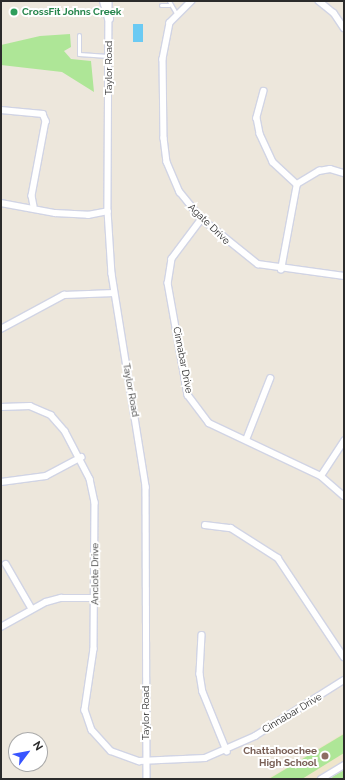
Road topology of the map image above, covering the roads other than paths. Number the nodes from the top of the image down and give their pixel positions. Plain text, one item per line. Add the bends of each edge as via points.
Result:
1 (104, 1) edge
2 (109, 1) edge
3 (192, 1) edge
4 (319, 1) edge
5 (169, 3) edge
6 (161, 5) dead end
7 (177, 14) junction
8 (109, 18) junction
9 (344, 28) edge
10 (79, 35) dead end
11 (109, 56) junction
12 (264, 90) dead end
13 (1, 110) edge
14 (344, 173) edge
15 (297, 184) junction
16 (1, 202) edge
17 (34, 206) junction
18 (108, 211) junction
19 (202, 219) junction
20 (281, 270) junction
21 (344, 276) edge
22 (114, 293) junction
23 (1, 329) edge
24 (270, 378) dead end
25 (1, 406) edge
26 (246, 440) junction
27 (344, 441) edge
28 (81, 458) junction
29 (321, 476) junction
30 (1, 482) edge
31 (344, 496) edge
32 (205, 525) dead end
33 (6, 564) dead end
34 (95, 598) junction
35 (32, 609) junction
36 (1, 627) edge
37 (202, 635) dead end
38 (344, 657) edge
39 (344, 680) edge
40 (227, 751) junction
41 (146, 761) junction
42 (344, 765) edge
43 (147, 779) edge
44 (321, 779) edge

1 - 8 main road
2 - 8 street, Taylor Road
3 - 7 street, Agate Drive
4 - 9 street via 334,12
5 - 6 lane
5 - 7 lane
7 - 19 street, Agate Drive via 165,36 164,138 172,176 187,204
8 - 11 street, Taylor Road
10 - 11 lane via 79,54
11 - 18 street, Taylor Road
12 - 15 street via 257,118 260,134 273,162
13 - 17 street via 43,114 46,121 32,196
14 - 15 street via 330,169 319,171
15 - 20 street
16 - 17 street
17 - 18 street via 55,213 88,215
18 - 22 street, Taylor Road
19 - 20 street, Agate Drive via 258,264
19 - 26 street, Cinnabar Drive via 172,259 168,283 188,395 209,423
20 - 21 street, Agate Drive
22 - 23 street via 64,295
22 - 41 street, Taylor Road via 146,487
24 - 26 street
25 - 28 street, Anclote Drive via 30,406 51,415
26 - 29 street, Cinnabar Drive
27 - 29 street
28 - 30 street via 46,476
28 - 34 street, Anclote Drive via 95,502
29 - 31 street, Cinnabar Drive
32 - 38 street via 232,528 278,558
33 - 35 street
34 - 35 street via 62,598
34 - 41 street, Anclote Drive via 94,649 85,699 88,720 96,738 111,751 129,759
35 - 36 street
37 - 40 street via 200,674 203,692
39 - 40 street, Cinnabar Drive
40 - 41 street, Cinnabar Drive via 205,758
41 - 43 street, Taylor Road
42 - 44 street

